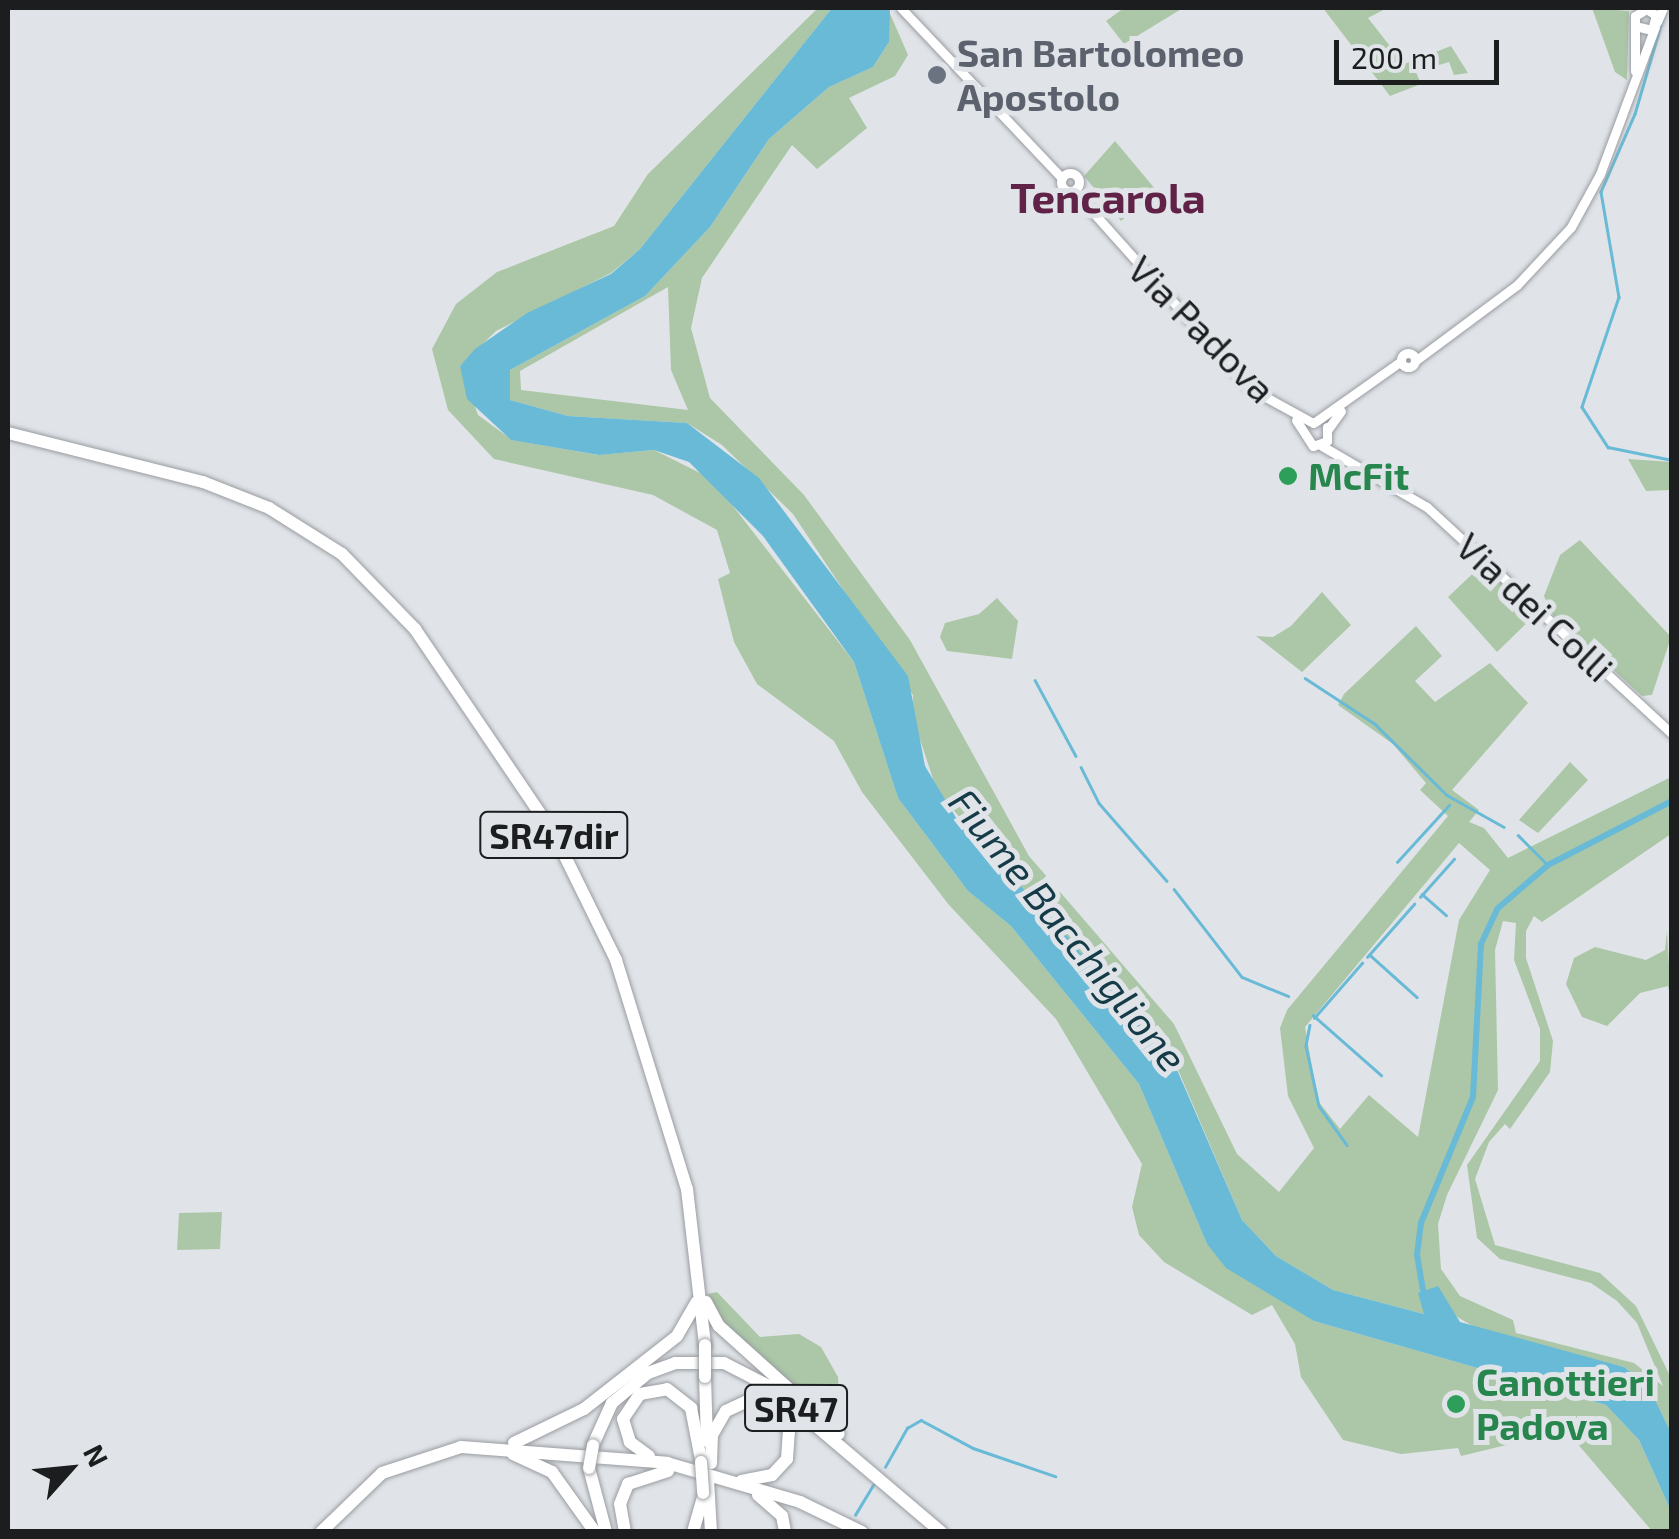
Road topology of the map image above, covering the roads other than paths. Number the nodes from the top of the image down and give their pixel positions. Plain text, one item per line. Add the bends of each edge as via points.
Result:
1 (903, 10) edge
2 (1656, 14) edge
3 (1635, 26) junction
4 (1634, 81) junction
5 (1409, 361) junction
6 (1295, 418) junction
7 (1314, 422) junction
8 (1305, 432) junction
9 (1329, 432) junction
10 (8, 433) edge
11 (1322, 446) junction
12 (1338, 448) junction
13 (1427, 507) joint
14 (1672, 734) edge
15 (700, 1299) junction
16 (461, 1447) junction
17 (598, 1450) junction
18 (705, 1462) junction
19 (668, 1467) junction
20 (735, 1480) junction
21 (886, 1483) junction
22 (706, 1492) junction
23 (751, 1492) junction
24 (320, 1532) edge
25 (596, 1532) edge
26 (606, 1532) edge
27 (625, 1532) edge
28 (692, 1532) edge
29 (710, 1532) edge
30 (785, 1532) edge
31 (850, 1532) edge
32 (862, 1532) edge
33 (940, 1532) edge

1 - 6 main road, Via Padova via 1240,378
2 - 3 main road
2 - 3 main road via 1636,13
2 - 4 main road
3 - 4 main road
4 - 5 main road via 1600,174 1562,240 1517,285
5 - 7 main road
5 - 9 main road via 1337,414
6 - 7 main road, Via Padova
6 - 8 main road, Via Padova
7 - 8 main road, Via Padova
7 - 9 main road, Via Padova
8 - 11 main road, Via Padova via 1310,444
9 - 11 main road
9 - 12 main road, Via Padova
10 - 15 highway, SR47dir / SR47dir via 245,497 318,536 393,602 534,804 595,912 645,1044 696,1232
11 - 12 main road, Via Padova
12 - 13 main road, Via Padova
13 - 14 main road, Via dei Colli via 1644,705 1654,702 1653,713
15 - 16 highway via 677,1336 559,1427 523,1442
15 - 18 highway, SR47dir, bridge
15 - 21 highway via 718,1326
16 - 17 highway
16 - 24 highway via 382,1473
16 - 25 highway via 544,1466
17 - 19 highway
17 - 21 highway, SR47 via 612,1403 648,1373 675,1363 724,1363 769,1386
17 - 26 highway, SR47, bridge via 589,1468
18 - 19 highway via 685,1400 667,1389 648,1391 630,1402 624,1429 634,1448
18 - 20 highway via 726,1410 754,1401 775,1409 789,1430 787,1459 764,1478
18 - 22 highway, SR47dir, bridge
19 - 20 highway
19 - 23 highway
19 - 27 highway via 628,1484 620,1504
20 - 32 highway
21 - 33 highway, SR47
22 - 28 highway
22 - 29 highway, SR47dir
23 - 30 highway via 776,1509
23 - 31 highway

